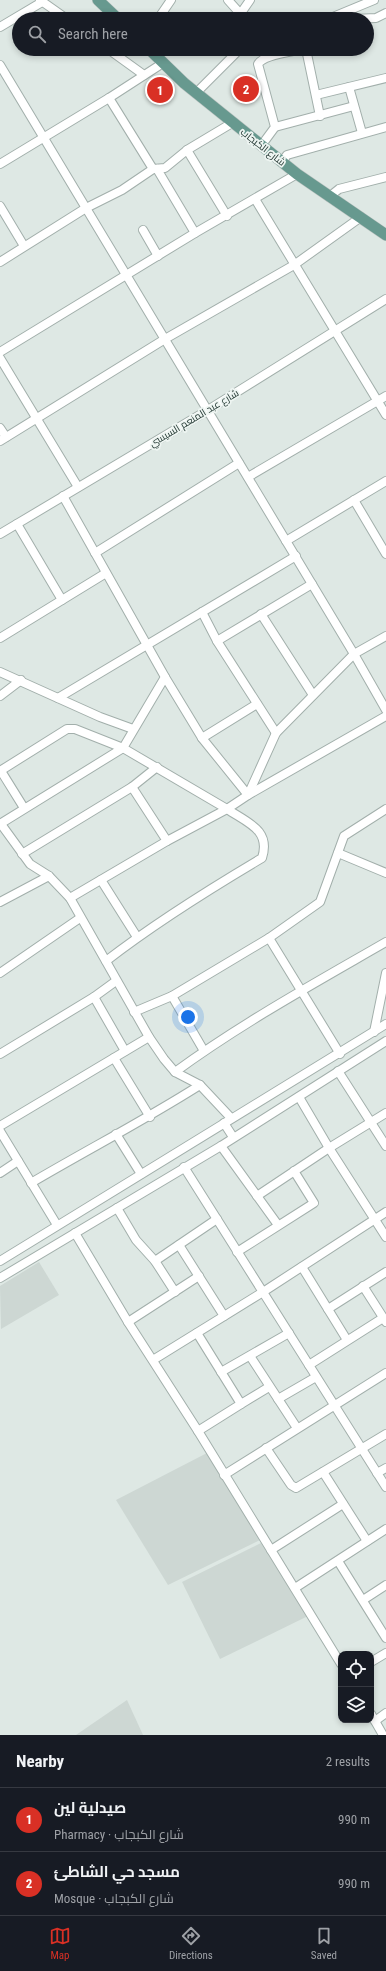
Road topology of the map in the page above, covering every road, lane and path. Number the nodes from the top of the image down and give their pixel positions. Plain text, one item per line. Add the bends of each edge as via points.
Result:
1 (98, 0) edge
2 (171, 0) edge
3 (228, 0) edge
4 (250, 0) edge
5 (374, 0) edge
6 (41, 1) edge
7 (24, 12) edge
8 (57, 12) edge
9 (111, 12) edge
10 (163, 12) edge
11 (239, 12) edge
12 (245, 12) edge
13 (345, 12) edge
14 (386, 13) edge
15 (374, 18) edge
16 (12, 20) edge
17 (0, 28) edge
18 (118, 56) edge
19 (156, 56) edge
20 (233, 56) edge
21 (273, 56) edge
22 (307, 56) edge
23 (163, 63) junction
24 (0, 65) edge
25 (2, 74) edge
26 (144, 75) junction
27 (386, 78) edge
28 (350, 87) junction
29 (196, 93) junction
30 (316, 95) junction
31 (109, 98) junction
32 (354, 106) junction
33 (320, 116) junction
34 (232, 123) junction
35 (275, 127) junction
36 (386, 127) edge
37 (362, 133) junction
38 (43, 137) junction
39 (261, 146) junction
40 (187, 150) junction
41 (282, 162) junction
42 (0, 164) edge
43 (155, 169) junction
44 (296, 174) junction
45 (386, 178) edge
46 (329, 197) junction
47 (255, 199) junction
48 (0, 206) edge
49 (86, 208) junction
50 (227, 216) junction
51 (361, 217) junction
52 (143, 230) dead end
53 (195, 233) junction
54 (386, 236) edge
55 (24, 246) junction
56 (158, 256) junction
57 (0, 262) edge
58 (294, 265) junction
59 (126, 275) junction
60 (386, 299) edge
61 (335, 331) junction
62 (165, 339) junction
63 (0, 352) edge
64 (0, 358) edge
65 (386, 396) edge
66 (377, 401) junction
67 (208, 410) junction
68 (386, 415) edge
69 (36, 418) junction
70 (0, 428) edge
71 (3, 439) edge
72 (239, 463) junction
73 (248, 478) junction
74 (386, 481) edge
75 (78, 487) junction
76 (63, 496) junction
77 (354, 500) junction
78 (17, 524) junction
79 (0, 534) edge
80 (286, 541) junction
81 (94, 553) junction
82 (386, 554) edge
83 (296, 556) junction
84 (106, 573) junction
85 (312, 584) junction
86 (62, 600) junction
87 (202, 612) junction
88 (262, 614) junction
89 (386, 636) edge
90 (0, 638) edge
91 (217, 641) junction
92 (146, 645) junction
93 (354, 654) junction
94 (0, 672) edge
95 (165, 677) junction
96 (21, 680) junction
97 (313, 695) junction
98 (0, 696) edge
99 (58, 698) junction
100 (257, 704) junction
101 (386, 710) edge
102 (386, 716) edge
103 (132, 729) junction
104 (276, 733) junction
105 (202, 738) junction
106 (123, 748) junction
107 (157, 767) junction
108 (0, 771) edge
109 (132, 787) junction
110 (248, 795) junction
111 (24, 808) junction
112 (227, 809) junction
113 (386, 809) edge
114 (1, 824) edge
115 (167, 841) junction
116 (338, 852) junction
117 (22, 854) junction
118 (386, 873) edge
119 (49, 876) junction
120 (101, 880) junction
121 (70, 898) junction
122 (0, 902) edge
123 (80, 918) junction
124 (137, 937) junction
125 (269, 938) junction
126 (386, 942) edge
127 (106, 961) junction
128 (0, 972) edge
129 (386, 973) edge
130 (116, 981) junction
131 (300, 991) junction
132 (172, 996) junction
133 (94, 997) junction
134 (134, 1012) junction
135 (386, 1024) edge
136 (374, 1032) junction
137 (149, 1037) junction
138 (386, 1041) edge
139 (125, 1051) junction
140 (204, 1051) junction
141 (0, 1054) edge
142 (340, 1054) junction
143 (114, 1058) junction
144 (338, 1070) junction
145 (175, 1072) junction
146 (200, 1085) junction
147 (299, 1097) junction
148 (386, 1113) edge
149 (150, 1117) junction
150 (227, 1121) junction
151 (370, 1123) junction
152 (0, 1126) edge
153 (0, 1131) edge
154 (116, 1134) junction
155 (233, 1137) junction
156 (221, 1146) junction
157 (386, 1146) edge
158 (329, 1148) junction
159 (18, 1161) junction
160 (184, 1167) junction
161 (294, 1171) junction
162 (0, 1173) edge
163 (141, 1174) junction
164 (31, 1183) junction
165 (257, 1196) junction
166 (117, 1208) junction
167 (386, 1212) edge
168 (217, 1219) junction
169 (375, 1220) junction
170 (278, 1224) junction
171 (54, 1228) junction
172 (75, 1233) junction
173 (386, 1237) edge
174 (59, 1242) junction
175 (180, 1245) junction
176 (237, 1252) junction
177 (0, 1261) edge
178 (155, 1261) junction
179 (302, 1267) junction
180 (386, 1272) edge
181 (199, 1276) junction
182 (0, 1278) edge
183 (363, 1286) junction
184 (175, 1292) junction
185 (263, 1292) junction
186 (328, 1309) junction
187 (224, 1316) junction
188 (384, 1320) edge
189 (128, 1322) junction
190 (197, 1333) junction
191 (289, 1333) junction
192 (347, 1340) junction
193 (250, 1356) junction
194 (153, 1360) junction
195 (309, 1365) junction
196 (221, 1372) junction
197 (386, 1373) edge
198 (316, 1377) junction
199 (269, 1387) junction
200 (278, 1399) junction
201 (241, 1404) junction
202 (334, 1405) junction
203 (297, 1428) junction
204 (198, 1431) junction
205 (386, 1434) edge
206 (266, 1448) junction
207 (362, 1449) junction
208 (386, 1468) edge
209 (323, 1472) junction
210 (378, 1473) junction
211 (224, 1474) junction
212 (386, 1487) edge
213 (343, 1504) junction
214 (386, 1529) edge
215 (367, 1541) junction
216 (271, 1550) junction
217 (338, 1561) junction
218 (386, 1585) edge
219 (295, 1588) junction
220 (363, 1600) junction
221 (386, 1638) edge
222 (386, 1653) edge
223 (338, 1659) edge
224 (374, 1660) edge
225 (386, 1713) edge
226 (374, 1717) edge
227 (374, 1719) edge
228 (383, 1735) edge

1 - 9 main road
2 - 10 street
3 - 11 street
4 - 12 street
5 - 13 street
6 - 7 street
6 - 8 street
14 - 15 street
16 - 17 street
18 - 26 street
19 - 23 main road, شارع الكبجاب
20 - 29 street
21 - 35 street via 261,60 258,64
22 - 30 street
23 - 26 street
23 - 29 main road, شارع الكبجاب
24 - 25 street
25 - 38 street
26 - 31 street
27 - 28 street
28 - 30 street
28 - 32 street
29 - 34 main road, شارع الكبجاب
30 - 33 street
31 - 38 street
31 - 43 street
32 - 33 street
32 - 37 street
33 - 35 street
34 - 39 main road, شارع الكبجاب
34 - 40 street
35 - 39 street
36 - 37 street
37 - 41 street via 287,155
38 - 42 street
38 - 49 street
39 - 41 main road, شارع الكبجاب
40 - 43 street via 165,168
40 - 50 street
41 - 44 main road, شارع الكبجاب
43 - 49 street via 122,190
43 - 53 street
44 - 46 main road, شارع الكبجاب
44 - 47 street
45 - 46 street via 339,188
46 - 51 main road, شارع الكبجاب
47 - 50 street
47 - 58 street
48 - 55 street
49 - 55 street
49 - 59 street
50 - 53 street
51 - 54 main road, شارع الكبجاب
51 - 58 street
52 - 56 street
53 - 56 street
55 - 57 street
56 - 59 street
58 - 61 street
58 - 62 street
59 - 62 street
59 - 63 street
60 - 61 street, شارع عبد المنعم السيسي
61 - 66 street
61 - 67 street, شارع عبد المنعم السيسي
62 - 67 street
62 - 69 street
64 - 69 street
65 - 66 street
66 - 68 street
66 - 73 street
67 - 72 street
67 - 75 street, شارع عبد المنعم السيسي
69 - 71 street
69 - 75 street
70 - 71 street
72 - 73 street
72 - 81 street
73 - 80 street
74 - 77 street
75 - 76 street, شارع عبد المنعم السيسي
76 - 78 street, شارع عبد المنعم السيسي
76 - 81 street
77 - 80 street
77 - 82 street
78 - 79 street, شارع عبد المنعم السيسي
78 - 86 street
80 - 83 street
81 - 84 street
83 - 85 street
83 - 87 street
84 - 86 street
84 - 92 street
85 - 88 street
85 - 93 street
86 - 90 street
87 - 91 street
87 - 92 street
88 - 91 street
88 - 97 street
89 - 93 street
91 - 100 street
92 - 95 street
92 - 99 street
93 - 97 street
93 - 101 street
94 - 96 street
95 - 103 street
95 - 105 street
96 - 98 street
96 - 99 street
97 - 104 street
99 - 103 street
100 - 104 street
100 - 105 street
102 - 110 street
103 - 106 street
104 - 110 street
105 - 110 street
106 - 107 street
106 - 108 street via 75,729 67,730
106 - 111 street
107 - 109 street
107 - 112 street
108 - 111 street
109 - 115 street
109 - 117 street
110 - 112 street
111 - 114 street
112 - 115 street
112 - 124 street via 259,831 264,838 262,858
113 - 116 street via 346,834
114 - 117 street
115 - 120 street
116 - 118 street
116 - 125 street via 320,902
117 - 119 street via 30,864
119 - 121 street
119 - 122 street
120 - 121 street
120 - 124 street
121 - 123 street
123 - 127 street
123 - 128 street
124 - 127 street
125 - 131 street
125 - 132 street
126 - 131 street
127 - 130 street
129 - 136 street
130 - 133 street
130 - 134 street
131 - 140 street
131 - 142 street
132 - 134 street
132 - 140 street
133 - 139 street
133 - 141 street
134 - 137 street
135 - 136 street
136 - 142 street
137 - 139 street
137 - 145 street
138 - 144 street
139 - 143 street
140 - 145 street
142 - 150 street
143 - 149 street
143 - 152 street
144 - 147 street
144 - 151 street
145 - 146 street
146 - 149 street
146 - 150 street
147 - 155 street
147 - 158 street
148 - 151 street
149 - 154 street
150 - 155 street
150 - 163 street
151 - 157 street
151 - 158 street
153 - 159 street
154 - 163 street
154 - 164 street
155 - 156 street
156 - 160 street
156 - 165 street
158 - 161 street
158 - 169 street
159 - 162 street
159 - 164 street
160 - 166 street
160 - 168 street
161 - 165 street
161 - 170 street via 314,1203
163 - 171 street
164 - 171 street
165 - 170 street
166 - 172 street
166 - 178 street via 136,1240
167 - 169 street
168 - 175 street
168 - 176 street
169 - 173 street
169 - 179 street
170 - 176 street
171 - 174 street
171 - 177 street
172 - 174 street
172 - 189 street
174 - 182 street
175 - 178 street
175 - 181 street
176 - 185 street
178 - 184 street
179 - 185 street
179 - 186 street
180 - 183 street
181 - 184 street
181 - 187 street
183 - 186 street
183 - 188 street
184 - 189 street
185 - 187 street
185 - 191 street
186 - 192 street
187 - 190 street
188 - 192 street
189 - 194 street
190 - 194 street
190 - 196 street
191 - 193 street
191 - 195 street
192 - 195 street
193 - 196 street
193 - 199 street
194 - 204 street
195 - 198 street
196 - 201 street
197 - 202 street
198 - 200 street
198 - 202 street
199 - 200 street
199 - 201 street
200 - 203 street
201 - 204 street
202 - 203 street
202 - 207 street
203 - 206 street
204 - 211 street
205 - 207 street
206 - 209 street via 293,1488 302,1486
206 - 211 street
207 - 209 street
207 - 210 street
208 - 210 street
209 - 213 street
210 - 212 street
211 - 216 street
213 - 215 street
213 - 216 street
214 - 215 street
215 - 217 street
216 - 219 street
217 - 219 street
217 - 220 street
218 - 220 street
219 - 223 street
220 - 221 street
222 - 224 street
225 - 226 street
227 - 228 street

